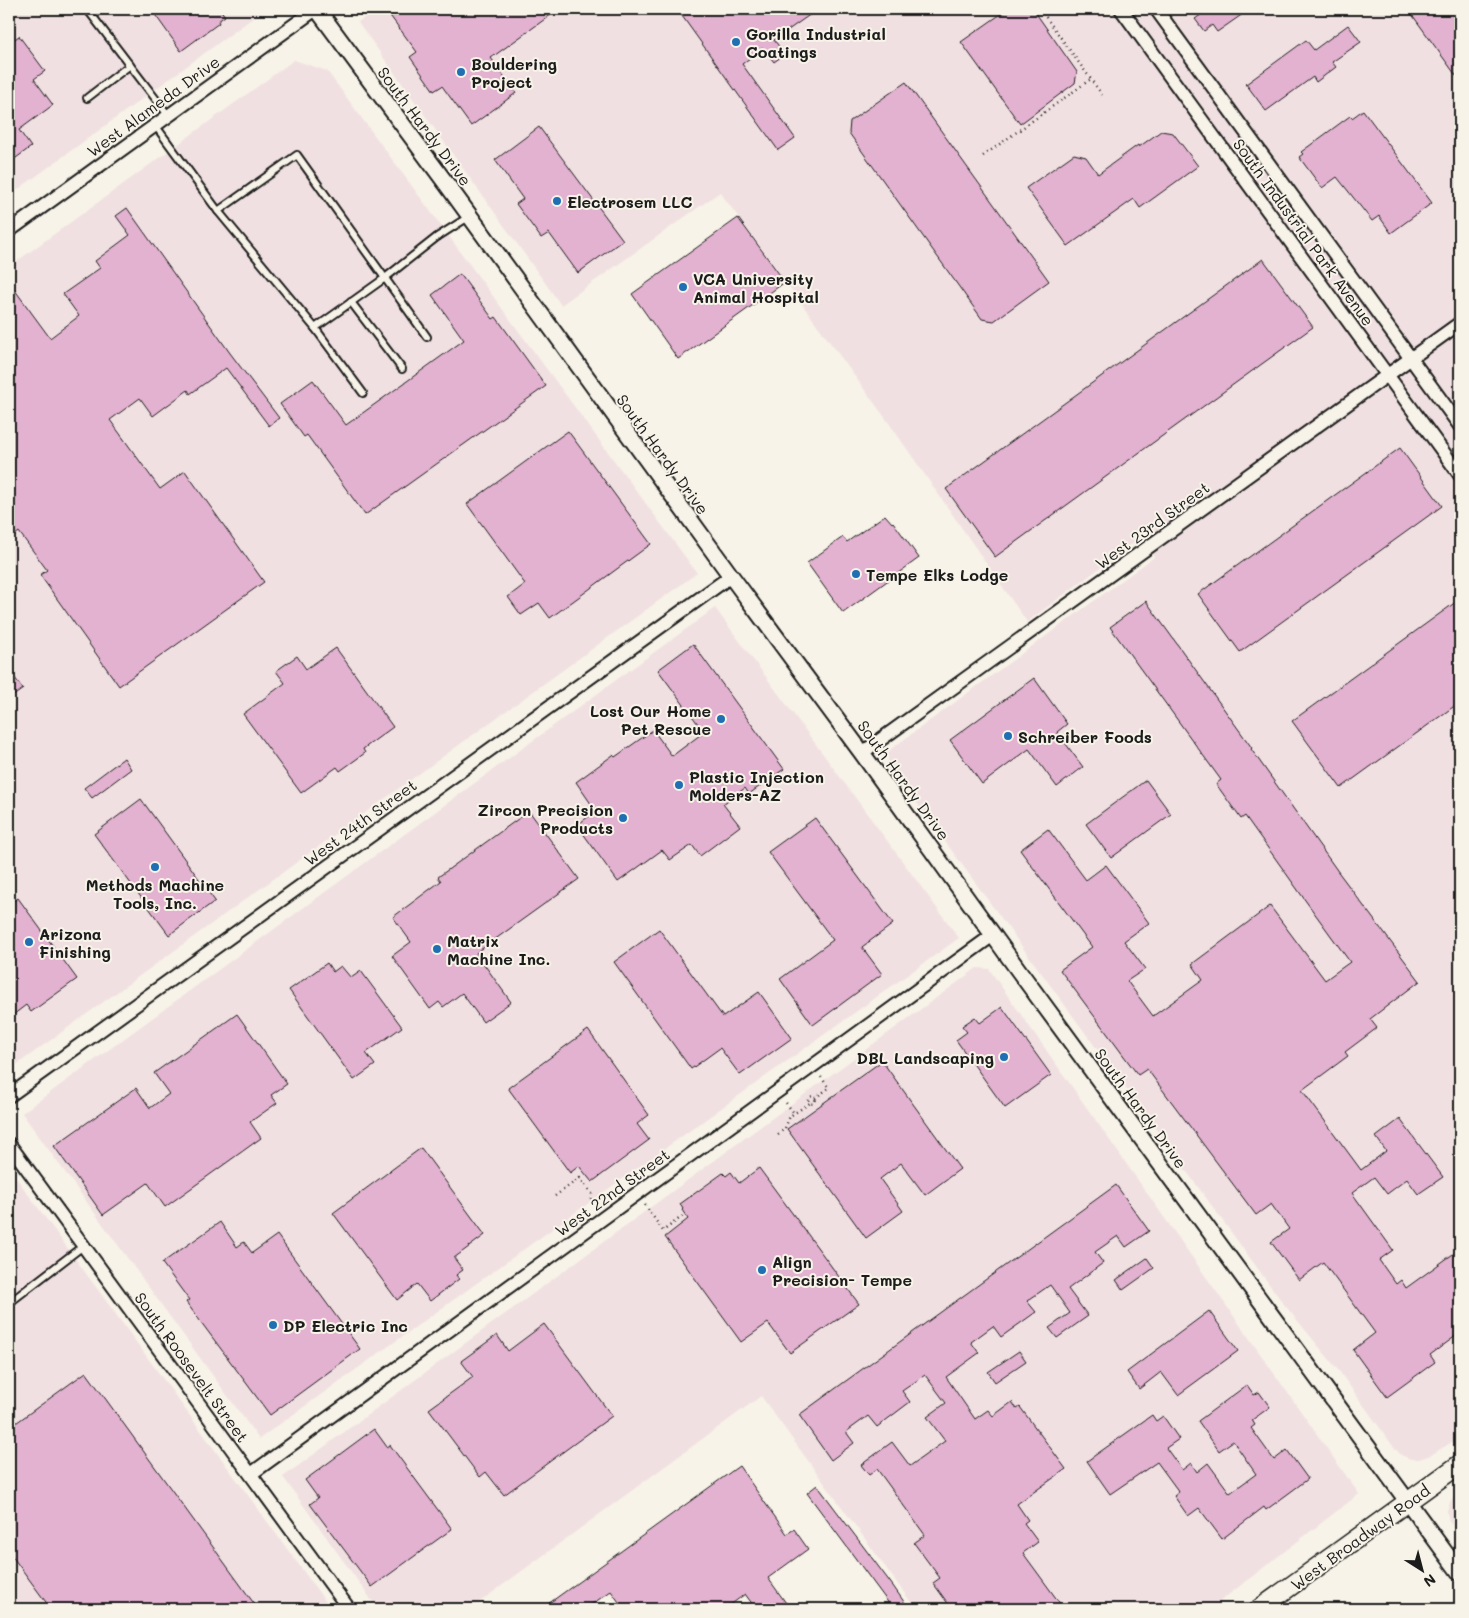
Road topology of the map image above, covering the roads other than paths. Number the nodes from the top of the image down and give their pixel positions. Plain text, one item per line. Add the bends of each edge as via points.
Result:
1 (87, 9) edge
2 (316, 9) edge
3 (1121, 9) edge
4 (1156, 9) edge
5 (130, 65) junction
6 (86, 98) dead end
7 (168, 115) junction
8 (155, 125) junction
9 (218, 211) junction
10 (470, 216) junction
11 (9, 230) edge
12 (385, 278) junction
13 (351, 302) junction
14 (1460, 323) edge
15 (315, 328) junction
16 (426, 337) dead end
17 (1411, 359) junction
18 (402, 369) dead end
19 (1388, 376) junction
20 (363, 394) dead end
21 (1460, 426) edge
22 (1460, 475) edge
23 (731, 576) junction
24 (862, 753) junction
25 (993, 935) junction
26 (9, 1096) edge
27 (9, 1144) edge
28 (83, 1246) junction
29 (9, 1303) edge
30 (1460, 1464) edge
31 (251, 1474) junction
32 (1409, 1501) junction
33 (1460, 1573) edge
34 (349, 1609) edge
35 (1260, 1609) edge

1 - 5 lane
2 - 7 street, West Alameda Drive
2 - 10 street, South Hardy Drive
3 - 19 street, South Industrial Park Avenue
4 - 17 street, South Industrial Park Avenue
5 - 6 lane
5 - 7 lane
7 - 8 street, West Alameda Drive
8 - 9 lane
8 - 11 street, West Alameda Drive
9 - 12 lane via 297,155
9 - 15 lane
10 - 12 lane
10 - 23 street, South Hardy Drive
12 - 13 lane
12 - 16 lane
13 - 15 lane
13 - 18 lane
14 - 17 street, West 23rd Street
15 - 20 lane
17 - 19 street, West 23rd Street
17 - 21 street, South Industrial Park Avenue
19 - 22 street, South Industrial Park Avenue
19 - 24 street, West 23rd Street
23 - 24 street, South Hardy Drive
23 - 26 street, West 24th Street
24 - 25 street, South Hardy Drive
25 - 31 street, West 22nd Street
25 - 32 street, South Hardy Drive
27 - 28 street, South Roosevelt Street
28 - 29 lane
28 - 31 street, South Roosevelt Street
30 - 32 main road, West Broadway Road
31 - 34 street, South Roosevelt Street
32 - 33 street, South Hardy Drive
32 - 35 main road, West Broadway Road

